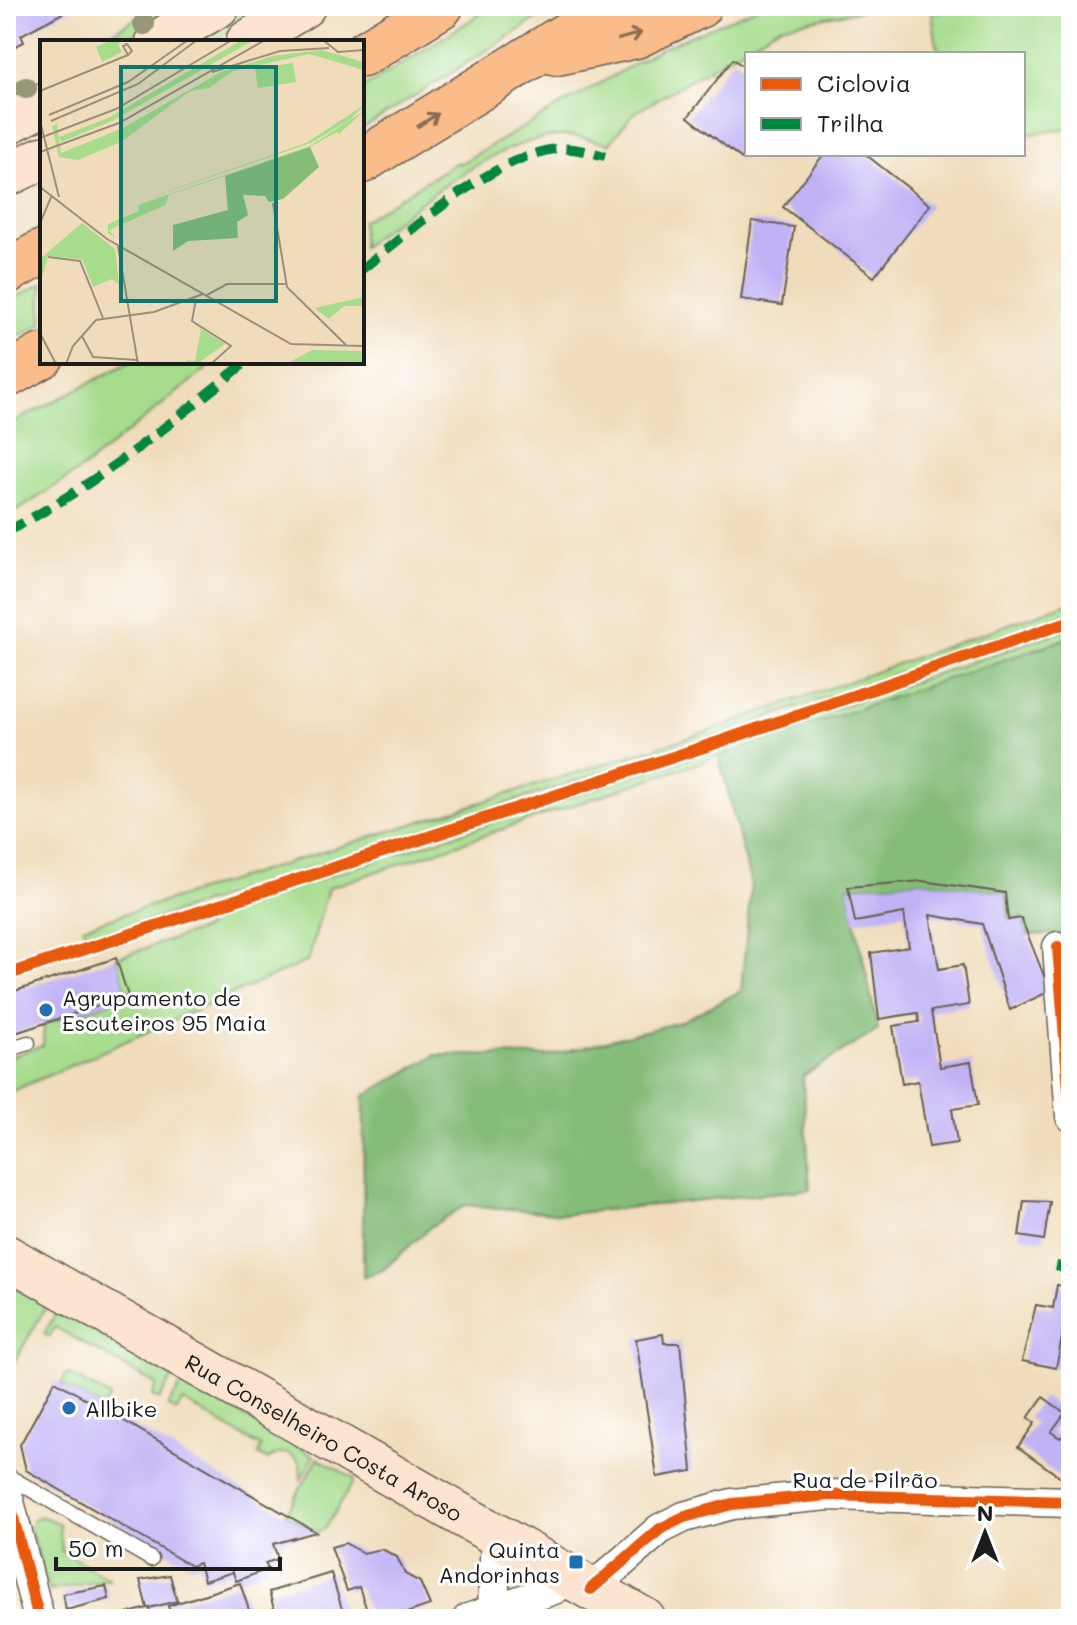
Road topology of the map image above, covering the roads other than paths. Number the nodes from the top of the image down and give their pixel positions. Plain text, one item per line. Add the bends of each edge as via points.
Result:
1 (218, 6) edge
2 (304, 6) edge
3 (412, 6) edge
4 (441, 6) edge
5 (613, 6) edge
6 (699, 6) edge
7 (160, 40) edge
8 (250, 40) edge
9 (364, 51) edge
10 (364, 52) edge
11 (527, 59) junction
12 (40, 106) edge
13 (6, 124) edge
14 (40, 159) edge
15 (364, 160) edge
16 (6, 176) edge
17 (40, 253) edge
18 (6, 272) edge
19 (40, 357) edge
20 (6, 376) edge
21 (1058, 947) dead end
22 (28, 1043) dead end
23 (6, 1050) edge
24 (1071, 1116) edge
25 (6, 1256) edge
26 (6, 1475) edge
27 (6, 1490) edge
28 (1071, 1502) edge
29 (496, 1535) junction
30 (151, 1559) dead end
31 (582, 1583) junction
32 (499, 1613) edge
33 (39, 1619) edge
34 (644, 1619) edge

1 - 7 main road
2 - 8 main road
3 - 9 highway
4 - 10 highway
5 - 11 highway
11 -> 6 highway via 636,36
15 -> 11 highway
12 - 13 main road
14 - 16 main road
17 - 18 highway
19 - 20 highway
21 - 24 street
22 - 23 lane
25 - 29 main road, Rua Conselheiro Costa Aroso
26 - 30 lane
27 - 33 street
28 - 31 street, Rua de Pilrão via 829,1495 732,1504 660,1529
29 - 31 main road, Rua Conselheiro Costa Aroso
29 - 32 street
31 - 32 street, Rua de Pilrão
31 - 34 main road, Rua Conselheiro Costa Aroso

